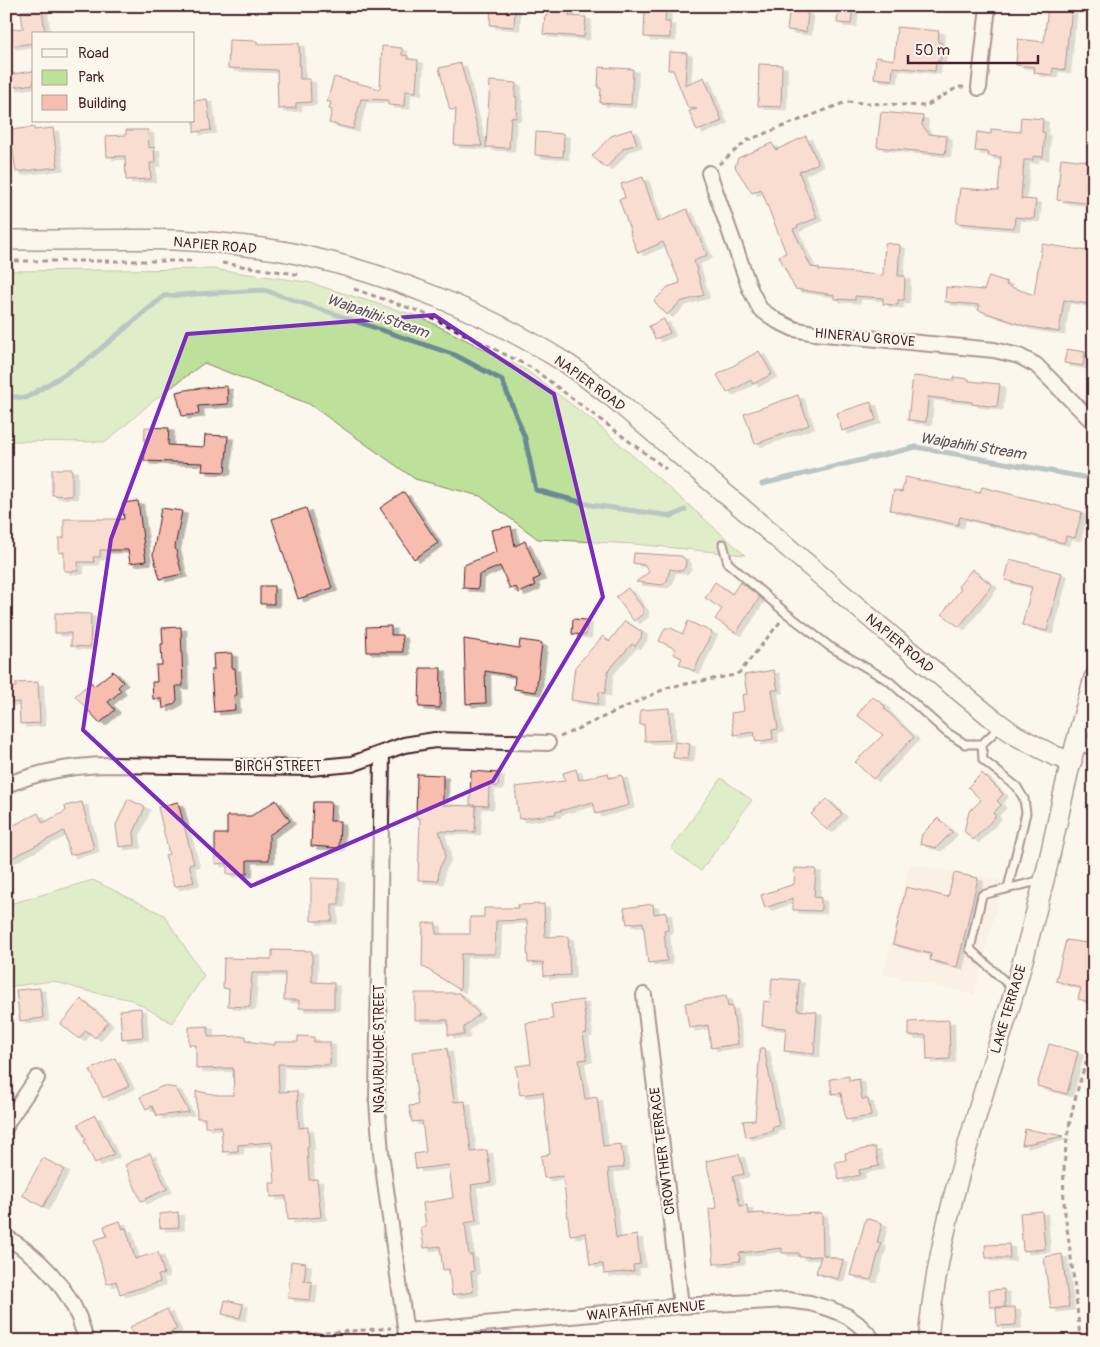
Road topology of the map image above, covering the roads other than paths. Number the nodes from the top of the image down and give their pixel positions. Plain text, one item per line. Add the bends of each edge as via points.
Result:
1 (988, 6) edge
2 (979, 88) road end
3 (709, 173) road end
4 (6, 240) edge
5 (1094, 423) edge
6 (723, 544) dead end
7 (1094, 678) edge
8 (1002, 725) junction
9 (548, 743) road end
10 (982, 744) junction
11 (1081, 750) edge
12 (382, 754) junction
13 (6, 785) edge
14 (1045, 879) junction
15 (1008, 888) junction
16 (1014, 990) junction
17 (644, 995) dead end
18 (37, 1078) dead end
19 (6, 1127) edge
20 (6, 1237) edge
21 (681, 1306) junction
22 (406, 1333) edge
23 (86, 1341) edge
24 (874, 1341) edge
25 (928, 1341) edge

1 - 2 street
3 - 5 street, HINERAU GROVE via 750,289 760,309 777,322 814,333 994,350 1019,356 1036,365
4 - 8 main road, NAPIER ROAD via 138,238 228,244 296,253 355,268 479,315 567,364 612,397 895,639
6 - 10 lane via 728,563 786,613 829,646 890,681 946,732 965,744
7 - 11 main road, LAKE TERRACE
8 - 10 lane
8 - 11 main road, NAPIER ROAD via 1055,756
9 - 12 street, BIRCH STREET via 435,740 404,745
10 - 15 lane via 983,760 1017,787 1024,799 1026,813
11 - 14 main road, LAKE TERRACE
12 - 13 street, BIRCH STREET via 352,764 310,768 82,766 30,776
12 - 22 street, NGAURUHOE STREET via 377,1101
14 - 15 lane
14 - 16 main road, LAKE TERRACE
15 - 16 lane via 982,895 970,949
16 - 25 main road, LAKE TERRACE via 949,1211 938,1260
17 - 21 street, CROWTHER TERRACE
18 - 19 street
20 - 23 street via 48,1270 78,1317
21 - 22 street, WAIPĀHĪHĪ AVENUE
21 - 24 street, WAIPĀHĪHĪ AVENUE via 787,1300 810,1303 847,1316

